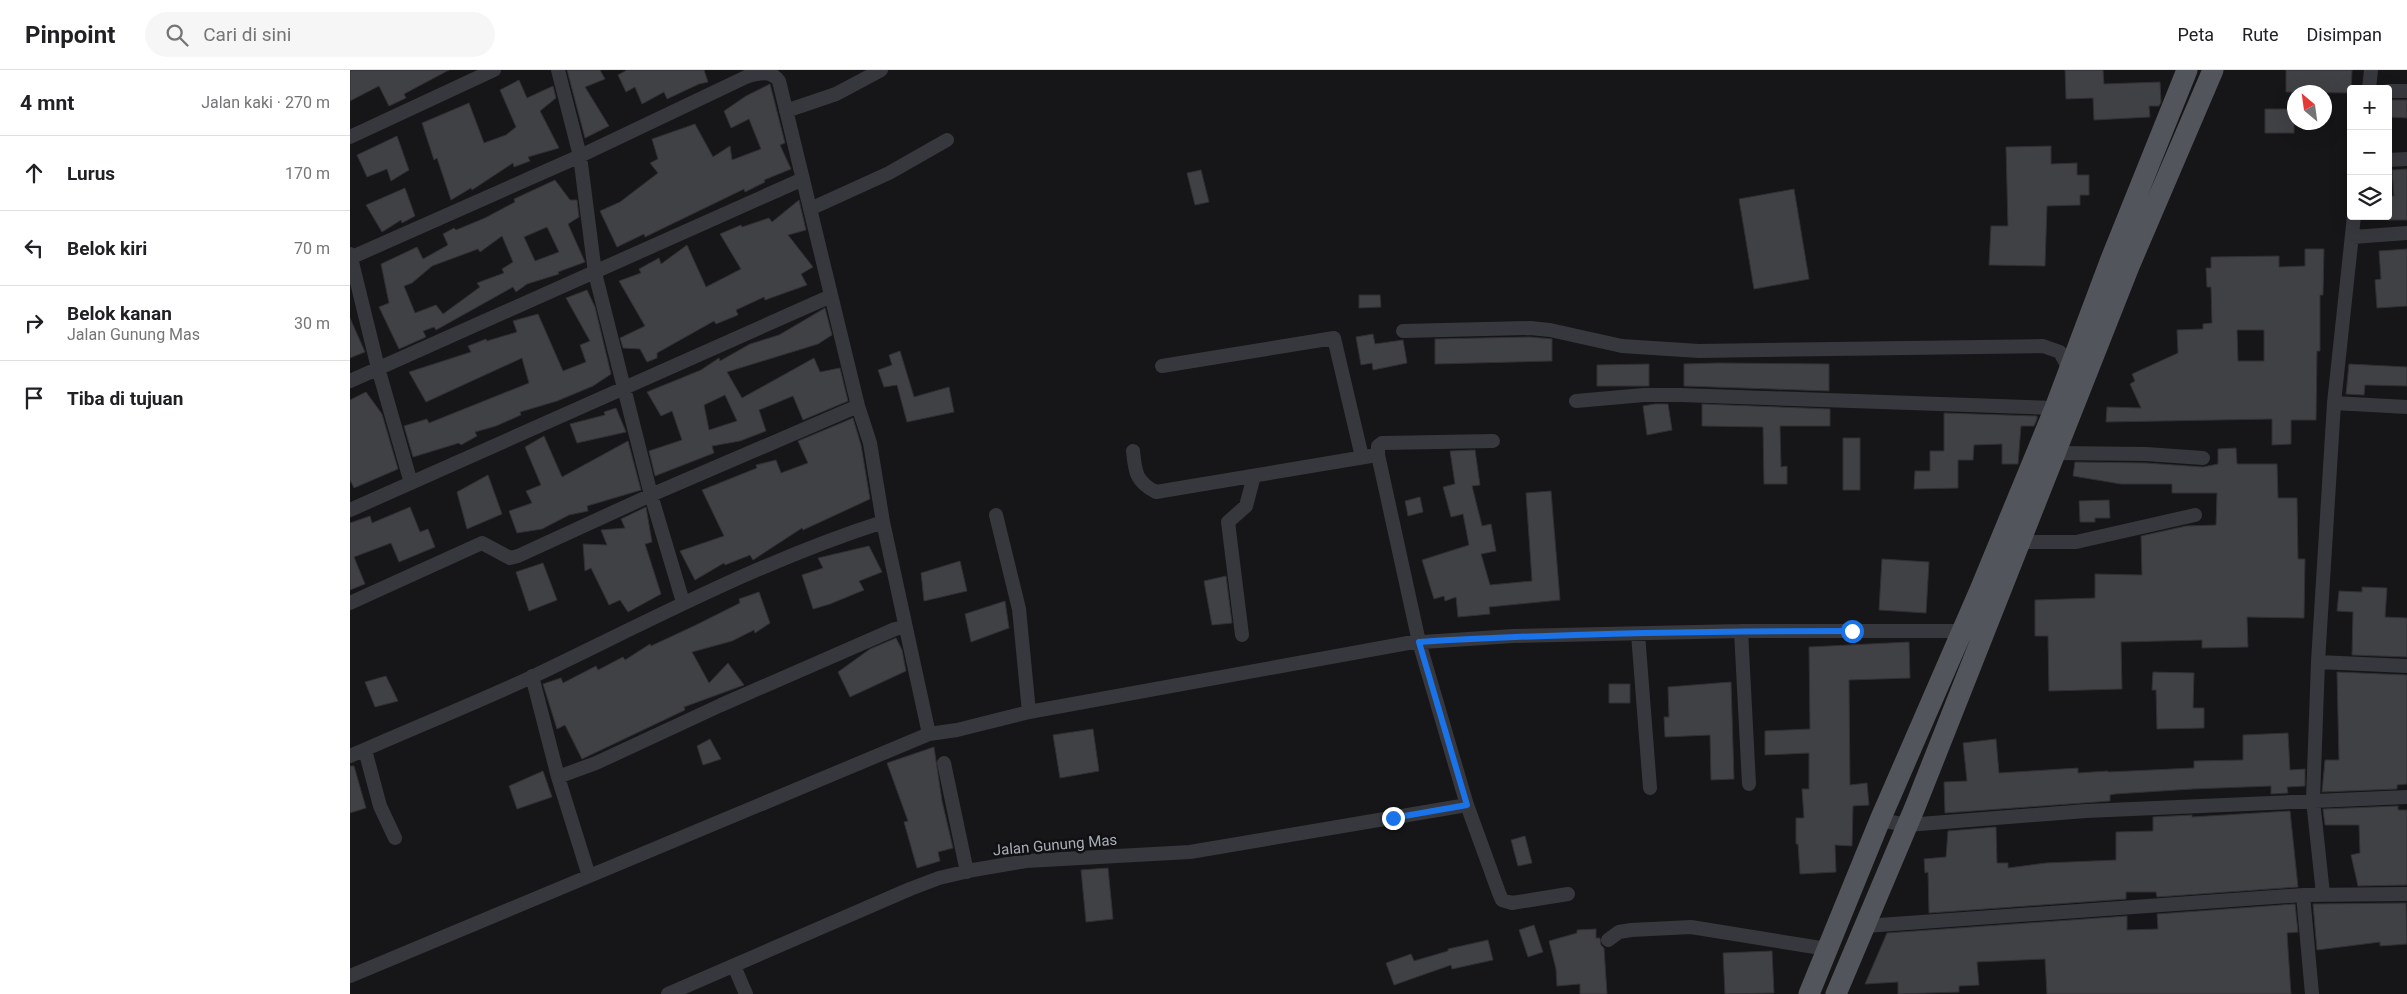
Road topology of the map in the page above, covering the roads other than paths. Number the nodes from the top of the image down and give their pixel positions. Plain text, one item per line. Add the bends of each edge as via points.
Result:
1 (494, 70) edge
2 (558, 70) edge
3 (881, 70) edge
4 (2187, 70) edge
5 (2213, 70) edge
6 (2371, 70) edge
7 (2369, 85) edge
8 (2392, 91) edge
9 (2407, 91) edge
10 (786, 111) junction
11 (350, 137) edge
12 (947, 140) dead end
13 (580, 156) junction
14 (2392, 160) edge
15 (2407, 160) edge
16 (804, 180) junction
17 (810, 209) junction
18 (2354, 220) edge
19 (2407, 233) edge
20 (2353, 237) junction
21 (350, 257) edge
22 (595, 273) junction
23 (831, 296) junction
24 (1403, 330) dead end
25 (1162, 366) dead end
26 (378, 368) junction
27 (2070, 371) junction
28 (350, 381) edge
29 (625, 389) junction
30 (1576, 401) dead end
31 (2334, 403) junction
32 (858, 406) junction
33 (2407, 406) edge
34 (2055, 408) junction
35 (1492, 441) dead end
36 (1133, 451) dead end
37 (2057, 453) junction
38 (1378, 455) junction
39 (1362, 457) junction
40 (2203, 458) dead end
41 (1254, 476) junction
42 (412, 483) junction
43 (650, 495) junction
44 (350, 510) edge
45 (996, 515) dead end
46 (2195, 515) dead end
47 (883, 522) junction
48 (2020, 542) junction
49 (1990, 593) junction
50 (683, 602) junction
51 (350, 603) edge
52 (905, 627) junction
53 (1741, 631) junction
54 (1962, 631) junction
55 (1638, 634) junction
56 (1242, 635) dead end
57 (1419, 642) junction
58 (2318, 662) junction
59 (2407, 666) edge
60 (532, 676) junction
61 (1029, 712) junction
62 (929, 734) junction
63 (365, 750) junction
64 (350, 756) edge
65 (944, 763) dead end
66 (558, 778) junction
67 (1749, 784) dead end
68 (1650, 788) dead end
69 (2407, 797) edge
70 (2313, 800) junction
71 (1467, 805) junction
72 (1880, 820) junction
73 (1907, 825) junction
74 (395, 838) dead end
75 (967, 872) junction
76 (589, 876) junction
77 (1568, 894) dead end
78 (2323, 894) junction
79 (2407, 894) edge
80 (2303, 895) junction
81 (1865, 926) junction
82 (1608, 940) dead end
83 (1828, 949) junction
84 (734, 966) junction
85 (350, 976) edge
86 (668, 994) edge
87 (746, 994) edge
88 (1809, 994) edge
89 (1836, 994) edge
90 (2312, 994) edge

1 - 11 street
2 - 13 street
3 - 10 street via 836,94
4 - 27 main road
5 - 37 main road via 2130,264
6 - 7 street
8 - 9 street
10 - 13 street via 779,80 772,72 761,72
10 - 16 street
12 - 17 street via 889,173
13 - 21 street
13 - 22 street
14 - 15 street
16 - 17 street
16 - 22 street
17 - 23 street
18 - 20 street
19 - 20 street
20 - 31 street
21 - 26 street
22 - 26 street
22 - 29 street
23 - 29 street
23 - 32 street
24 - 27 street via 1530,328 1622,346 1699,351 2043,346 2060,352
25 - 39 street via 1334,338
26 - 28 street
26 - 42 street
27 - 34 main road
29 - 42 street
29 - 43 street
30 - 34 street via 1681,395
31 - 33 street
31 - 58 street
32 - 43 street
32 - 47 street via 870,443
34 - 49 main road
35 - 38 street via 1382,443 1378,446
36 - 41 street via 1139,478 1144,486 1156,492
37 - 40 street
37 - 48 main road
38 - 39 street
38 - 57 street
39 - 41 street
41 - 56 street via 1246,506 1228,522
42 - 44 street
43 - 50 street
43 - 51 street via 513,558 482,543
45 - 61 street via 1019,609
46 - 48 street via 2076,542
47 - 50 street via 824,541
47 - 52 street
48 - 49 main road
49 - 54 main road
49 - 73 main road
50 - 60 street
52 - 62 street
52 - 66 street
53 - 54 street
53 - 55 street
53 - 67 street
54 - 72 main road
55 - 57 street via 1513,636
55 - 68 street
57 - 61 street
57 - 71 street
58 - 59 street
58 - 70 street
60 - 63 street
60 - 66 street
61 - 62 street
62 - 76 street
63 - 64 street
63 - 74 street via 380,806
65 - 75 street
66 - 76 street
69 - 70 street
70 - 73 street
70 - 78 street
71 - 75 street, Jalan Gunung Mas via 1190,852 1026,861
71 - 77 street via 1502,900 1512,903
72 - 73 street
72 - 83 main road
73 - 81 main road
75 - 84 street, Jalan Gunung Mas via 910,889
76 - 85 street
78 - 79 street
78 - 80 street
80 - 81 street
80 - 90 street
81 - 89 main road
82 - 83 street via 1619,932 1631,930 1691,928
83 - 88 main road
84 - 86 street, Jalan Gunung Mas
84 - 87 street

